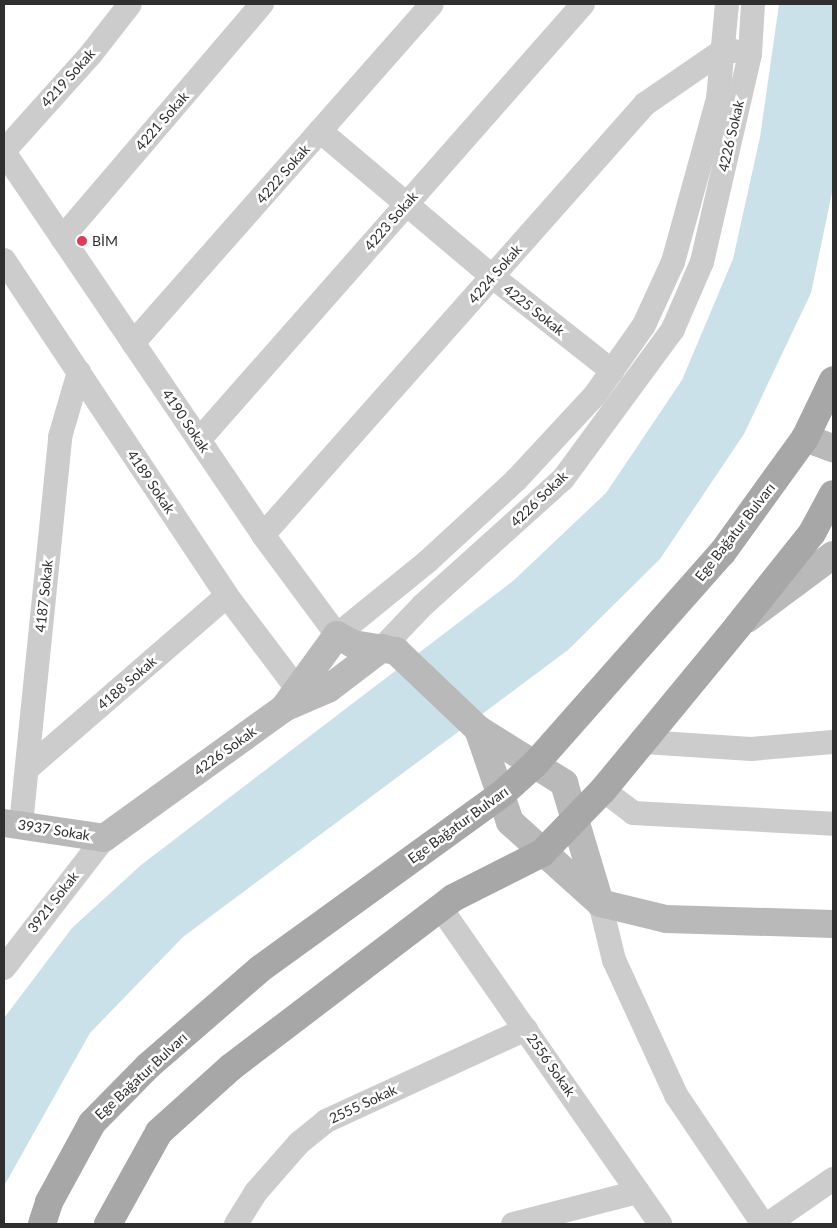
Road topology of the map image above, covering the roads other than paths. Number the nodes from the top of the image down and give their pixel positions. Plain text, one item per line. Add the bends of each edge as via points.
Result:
1 (130, 4) edge
2 (262, 4) edge
3 (432, 4) edge
4 (583, 4) edge
5 (727, 4) edge
6 (753, 4) edge
7 (725, 49) junction
8 (750, 54) junction
9 (320, 130) junction
10 (4, 151) edge
11 (406, 204) junction
12 (62, 238) junction
13 (4, 260) edge
14 (493, 277) junction
15 (133, 343) junction
16 (612, 371) junction
17 (79, 372) junction
18 (833, 380) edge
19 (805, 438) junction
20 (199, 440) junction
21 (833, 448) edge
22 (833, 494) edge
23 (263, 535) junction
24 (833, 554) edge
25 (227, 596) junction
26 (738, 626) junction
27 (337, 635) junction
28 (389, 650) junction
29 (296, 699) junction
30 (478, 728) junction
31 (644, 742) junction
32 (833, 742) edge
33 (535, 764) junction
34 (27, 769) junction
35 (603, 790) junction
36 (503, 793) junction
37 (576, 819) junction
38 (12, 823) edge
39 (833, 824) edge
40 (104, 838) junction
41 (542, 853) junction
42 (600, 903) junction
43 (440, 907) junction
44 (833, 924) edge
45 (4, 968) edge
46 (526, 1029) junction
47 (833, 1179) edge
48 (638, 1192) junction
49 (42, 1224) edge
50 (108, 1224) edge
51 (236, 1224) edge
52 (513, 1224) edge
53 (660, 1224) edge
54 (763, 1224) edge
55 (768, 1224) edge

1 - 10 street, 4219 Sokak
2 - 12 street, 4221 Sokak
3 - 9 street, 4222 Sokak
4 - 11 street, 4223 Sokak
5 - 7 street
6 - 8 street, 4226 Sokak
7 - 8 street
7 - 14 street, 4224 Sokak via 645,104
7 - 16 street via 718,99 673,262 644,325
8 - 28 street, 4226 Sokak via 702,262 673,330 563,479 423,605
9 - 11 street, 4225 Sokak
9 - 15 street, 4222 Sokak
10 - 12 street, 4190 Sokak
11 - 14 street, 4225 Sokak
11 - 20 street, 4223 Sokak
12 - 15 street, 4190 Sokak
13 - 17 street, 4189 Sokak
14 - 16 street, 4225 Sokak
14 - 23 street, 4224 Sokak
15 - 20 street, 4190 Sokak
16 - 27 street via 595,395 516,480 428,561
17 - 25 street, 4189 Sokak
17 - 34 street, 4187 Sokak via 60,437
18 - 19 main road, Ege Bağatur Bulvarı
19 - 21 main road
19 - 33 main road, Ege Bağatur Bulvarı via 722,554
20 - 23 street, 4190 Sokak
22 - 26 main road via 812,533
23 - 27 street, 4190 Sokak
24 - 26 main road
25 - 29 street, 4189 Sokak
25 - 34 street, 4188 Sokak
26 - 31 main road
27 - 28 main road, 4190 Sokak via 353,644
27 - 29 main road
28 - 29 main road, 4226 Sokak via 328,689
28 - 30 main road
29 - 40 main road, 4226 Sokak
30 - 33 main road
30 - 36 main road
31 - 32 street via 751,749
31 - 35 main road
33 - 36 main road, Ege Bağatur Bulvarı
33 - 37 main road via 564,783
34 - 38 street, 4187 Sokak
35 - 37 main road
35 - 39 street via 633,812
36 - 41 main road via 510,822
36 - 49 main road, Ege Bağatur Bulvarı via 260,969 148,1066 92,1123 49,1202
37 - 41 main road
37 - 42 main road
38 - 40 main road, 3937 Sokak
40 - 45 street, 3921 Sokak
41 - 42 main road
41 - 43 main road via 464,890
42 - 44 main road via 666,918
42 - 54 street via 614,960 676,1095
43 - 46 street, 2556 Sokak
43 - 50 main road via 230,1068 159,1132
46 - 48 street, 2556 Sokak
46 - 51 street, 2555 Sokak via 326,1121 292,1150 256,1192
47 - 55 street
48 - 52 street
48 - 53 street, 2556 Sokak

